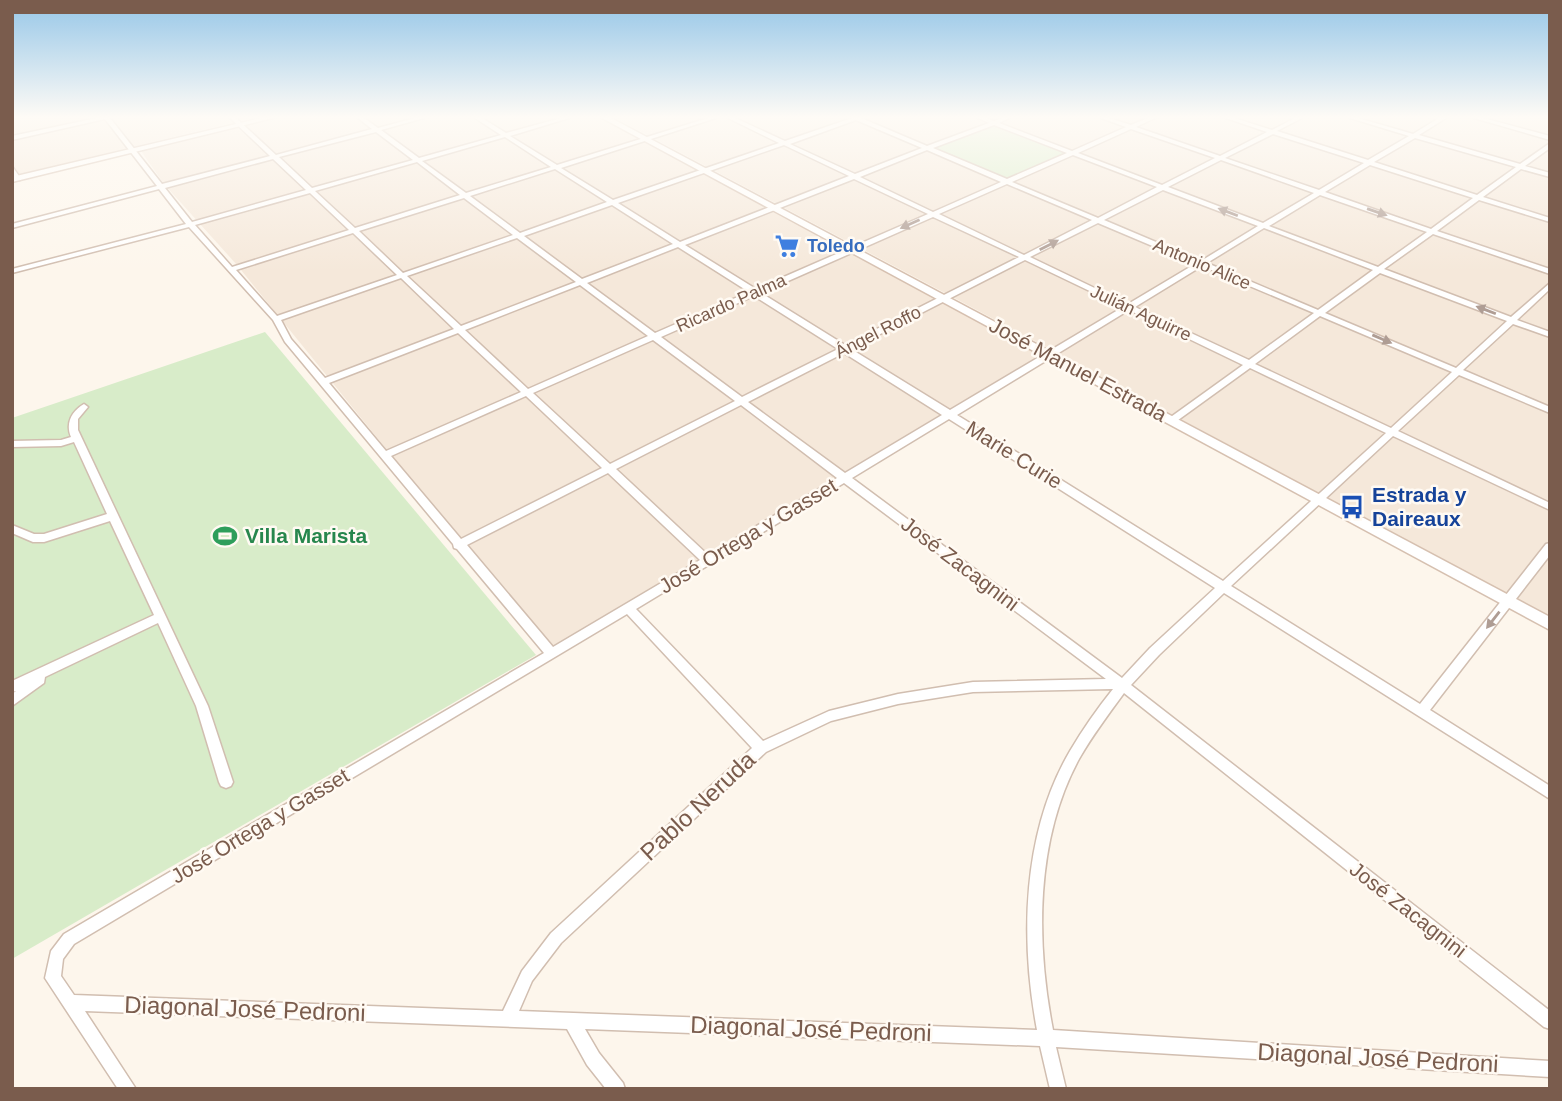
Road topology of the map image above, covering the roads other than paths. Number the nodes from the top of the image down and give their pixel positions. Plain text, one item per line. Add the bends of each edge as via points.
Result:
1 (43, 169) edge
2 (148, 169) edge
3 (223, 169) edge
4 (287, 169) edge
5 (386, 169) edge
6 (428, 169) edge
7 (549, 169) edge
8 (560, 169) edge
9 (840, 169) edge
10 (871, 169) edge
11 (977, 169) edge
12 (1036, 169) edge
13 (1116, 169) edge
14 (1198, 169) edge
15 (1253, 169) edge
16 (1357, 169) edge
17 (1392, 169) edge
18 (1517, 169) edge
19 (1528, 169) edge
20 (706, 170) joint
21 (14, 176) edge
22 (854, 176) junction
23 (1550, 176) edge
24 (1007, 182) junction
25 (160, 186) junction
26 (1163, 187) junction
27 (309, 191) junction
28 (1319, 192) junction
29 (465, 196) junction
30 (1479, 197) junction
31 (613, 203) junction
32 (774, 208) junction
33 (933, 214) junction
34 (1098, 220) junction
35 (1550, 220) edge
36 (13, 223) edge
37 (190, 224) junction
38 (1264, 226) junction
39 (354, 230) junction
40 (1432, 231) junction
41 (519, 235) junction
42 (679, 244) junction
43 (853, 249) junction
44 (1024, 257) junction
45 (1201, 263) junction
46 (232, 269) junction
47 (1379, 270) junction
48 (12, 271) edge
49 (1550, 272) edge
50 (402, 275) junction
51 (581, 282) junction
52 (1550, 285) edge
53 (755, 292) junction
54 (944, 298) junction
55 (1129, 307) junction
56 (1319, 313) junction
57 (276, 319) junction
58 (1512, 320) junction
59 (459, 329) junction
60 (1550, 335) edge
61 (654, 337) junction
62 (845, 349) junction
63 (1049, 355) junction
64 (1249, 364) junction
65 (1458, 371) junction
66 (323, 382) junction
67 (527, 393) junction
68 (741, 401) junction
69 (84, 407) dead end
70 (1550, 410) edge
71 (950, 415) junction
72 (1171, 421) junction
73 (1392, 432) junction
74 (77, 438) junction
75 (12, 444) edge
76 (387, 454) junction
77 (609, 468) junction
78 (844, 478) junction
79 (1319, 500) junction
80 (1550, 507) edge
81 (113, 516) junction
82 (12, 529) edge
83 (458, 545) junction
84 (1550, 547) edge
85 (707, 560) junction
86 (1225, 588) junction
87 (1507, 601) junction
88 (628, 608) junction
89 (160, 617) junction
90 (1550, 624) edge
91 (552, 654) junction
92 (53, 668) junction
93 (1121, 684) junction
94 (12, 687) edge
95 (12, 701) edge
96 (1421, 712) junction
97 (761, 748) junction
98 (226, 782) dead end
99 (1550, 793) edge
100 (72, 1003) junction
101 (508, 1018) junction
102 (571, 1020) junction
103 (1550, 1021) edge
104 (1044, 1038) junction
105 (1550, 1069) edge
106 (128, 1089) edge
107 (617, 1089) edge
108 (1058, 1089) edge

1 - 21 main road
2 - 25 street
3 - 25 street
4 - 27 street
5 - 27 street
6 - 29 street, José Zacagnini
7 - 29 street
8 - 31 street, Marie Curie
9 - 22 street, Julián Aguirre
10 - 22 street
11 - 24 street, Antonio Alice
12 - 24 street, Ricardo Palma
13 - 26 street
14 - 26 street, Ángel Roffo
15 - 28 street
16 - 28 street, José Ortega y Gasset
17 - 30 street
18 - 30 street
19 - 23 street
20 - 31 street
20 - 32 main road, José Manuel Estrada
22 - 32 street
22 - 33 street, Julián Aguirre
24 - 33 street, Ricardo Palma
24 - 34 street, Antonio Alice
25 - 36 street
25 - 37 street
26 - 34 street, Ángel Roffo
38 -> 26 street
27 - 37 street
27 - 39 street
28 - 38 street, José Ortega y Gasset
28 -> 40 street
29 - 39 street
29 - 41 street, José Zacagnini
30 - 35 street
30 - 40 street
31 - 41 street
31 - 42 street, Marie Curie
32 - 42 street
32 - 43 main road, José Manuel Estrada
33 -> 43 street, Ricardo Palma
33 - 44 street, Julián Aguirre
44 -> 34 street, Ángel Roffo
34 - 45 street, Antonio Alice
37 - 46 street
37 - 48 street
38 - 45 street, José Ortega y Gasset
38 - 47 street
39 - 46 street
39 - 50 street
40 - 47 street
40 - 49 street
41 - 50 street
41 - 51 street, José Zacagnini
42 - 51 street
42 - 53 street, Marie Curie
43 - 53 street, Ricardo Palma
43 - 54 main road, José Manuel Estrada
44 - 54 street, Ángel Roffo
44 - 55 street, Julián Aguirre
45 - 55 street, José Ortega y Gasset
45 - 56 street, Antonio Alice
46 - 57 street
47 - 56 street
58 -> 47 street
50 - 57 street
50 - 59 street
51 - 59 street
51 - 61 street, José Zacagnini
52 - 58 street
53 - 61 street, Ricardo Palma
53 - 62 street, Marie Curie
54 - 62 street, Ángel Roffo
54 - 63 main road, José Manuel Estrada
55 - 63 street, José Ortega y Gasset
55 - 64 street, Julián Aguirre
56 - 64 street
56 -> 65 street, Antonio Alice
57 - 66 street
58 - 60 street
58 - 65 street
59 - 66 street
59 - 67 street
61 - 67 street, Ricardo Palma
61 - 68 street, José Zacagnini
62 - 68 street, Ángel Roffo
62 - 71 street, Marie Curie
63 - 71 street, José Ortega y Gasset
63 - 72 main road, José Manuel Estrada
64 - 72 street
64 - 73 street, Julián Aguirre
65 - 70 street, Antonio Alice
65 - 73 street
66 - 76 street
67 - 76 street, Ricardo Palma
67 - 77 street
68 - 77 street, Ángel Roffo
68 - 78 street, José Zacagnini
69 - 74 street via 75,418
71 - 78 street, José Ortega y Gasset
71 - 86 street, Marie Curie
72 - 79 main road, José Manuel Estrada
73 - 79 street
73 - 80 street, Julián Aguirre
74 - 75 street
74 - 81 street
76 - 83 street
77 - 83 street, Ángel Roffo
77 - 85 street
78 - 85 street, José Ortega y Gasset
78 - 93 street, José Zacagnini
79 - 86 street
79 - 87 main road, José Manuel Estrada
81 - 82 street via 44,538
81 - 89 street
83 - 91 street
84 - 87 street
85 - 88 street, José Ortega y Gasset
86 - 93 street
86 - 96 street, Marie Curie
87 - 90 main road, José Manuel Estrada
87 -> 96 street
88 - 91 street, José Ortega y Gasset
88 - 97 street
89 - 92 street
89 - 98 street via 202,706
91 - 100 street, José Ortega y Gasset via 69,939 56,956 53,978
92 - 94 street
92 - 95 street
93 - 97 street, Pablo Neruda via 973,687 909,697 829,716
93 - 103 street, José Zacagnini
93 - 104 street via 1068,767 1045,839 1034,906
96 - 99 street, Marie Curie
97 - 101 street, Pablo Neruda via 556,938 527,976
100 - 101 street, Diagonal José Pedroni
100 - 106 street
101 - 102 street, Diagonal José Pedroni
102 - 104 street, Diagonal José Pedroni
102 - 107 street
104 - 105 street, Diagonal José Pedroni
104 - 108 street

